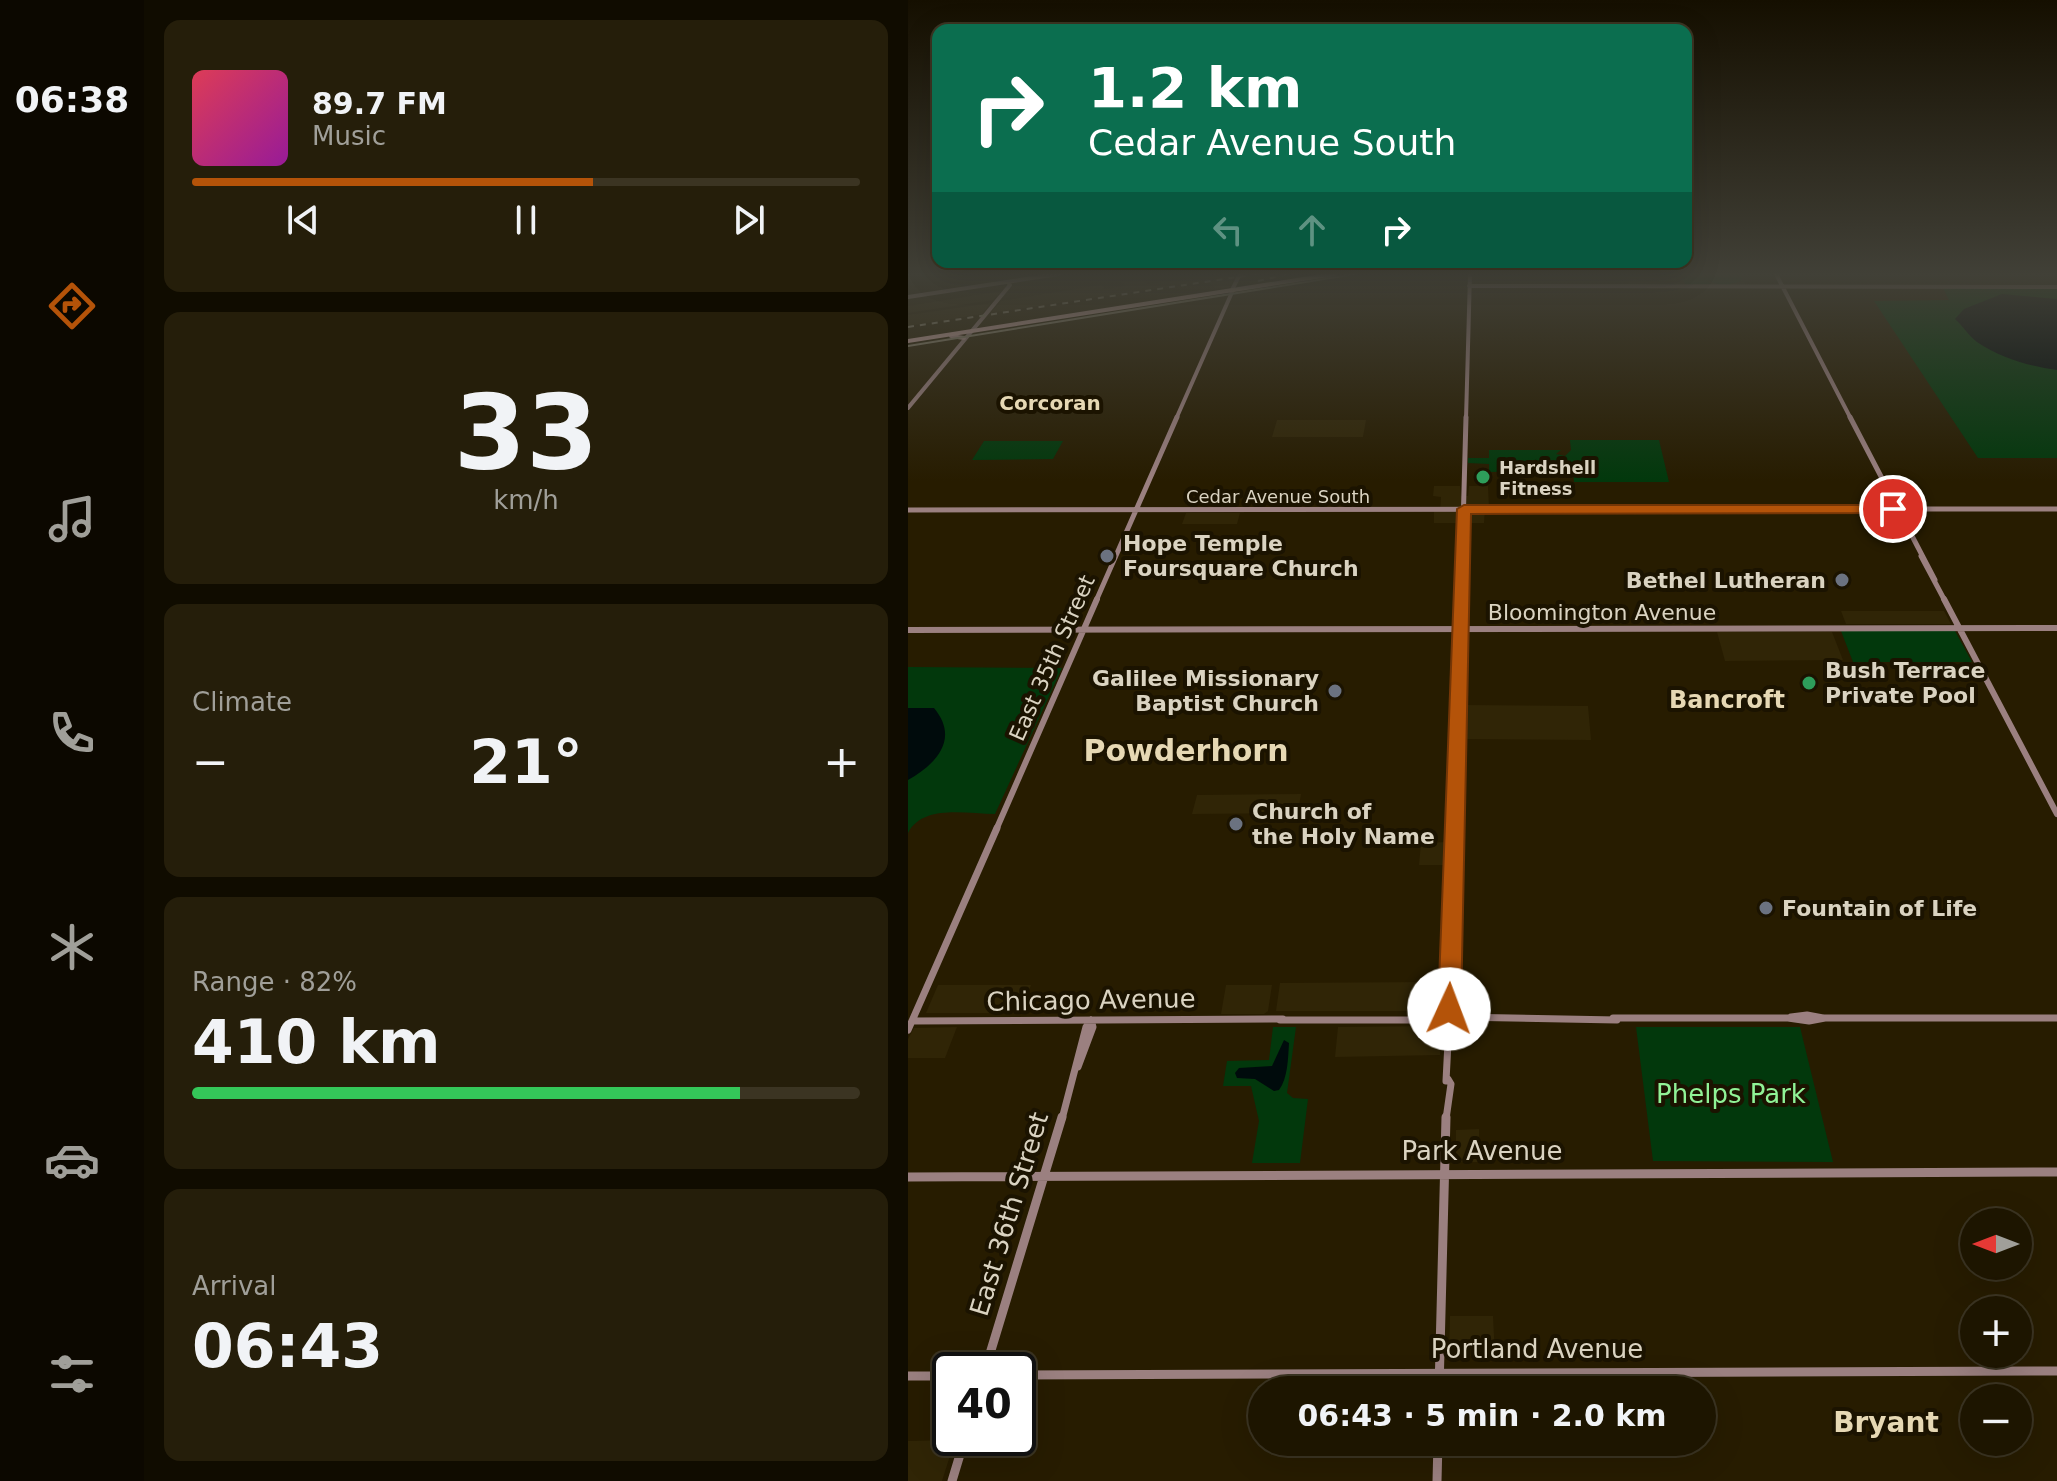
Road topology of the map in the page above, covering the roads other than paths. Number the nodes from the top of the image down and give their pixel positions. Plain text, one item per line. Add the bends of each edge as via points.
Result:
1 (960, 343) edge
2 (1210, 343) edge
3 (1468, 343) edge
4 (1811, 343) edge
5 (908, 408) edge
6 (1464, 509) junction
7 (1897, 509) junction
8 (2057, 509) edge
9 (908, 510) edge
10 (1138, 510) junction
11 (1461, 628) junction
12 (1960, 628) junction
13 (2057, 628) edge
14 (1085, 629) junction
15 (908, 630) edge
16 (2057, 814) edge
17 (1449, 1018) junction
18 (2057, 1018) edge
19 (1091, 1020) junction
20 (909, 1024) edge
21 (2057, 1172) edge
22 (1446, 1173) junction
23 (1044, 1176) junction
24 (908, 1177) edge
25 (990, 1352) edge
26 (2057, 1371) edge
27 (1439, 1372) junction
28 (1036, 1375) edge
29 (908, 1376) edge
30 (932, 1376) edge
31 (1439, 1376) edge
32 (960, 1456) edge
33 (1438, 1456) edge
34 (952, 1481) edge
35 (1437, 1481) edge

1 - 5 street
2 - 10 street, East 35th Street
3 - 6 street
4 - 7 street
6 - 7 street, Cedar Avenue South
6 - 10 street, Cedar Avenue South
6 - 11 street
7 - 8 street, Cedar Avenue South
7 - 12 street
9 - 10 street, Cedar Avenue South
10 - 14 street, East 35th Street
11 - 12 street, Bloomington Avenue
11 - 14 street, Bloomington Avenue
11 - 17 street
12 - 13 street, Bloomington Avenue
12 - 16 street
14 - 15 street, Bloomington Avenue
14 - 20 street, East 35th Street
17 - 18 street, Chicago Avenue
17 - 19 street, Chicago Avenue
17 - 22 street
19 - 20 street, Chicago Avenue
19 - 23 street, East 36th Street
21 - 22 street, Park Avenue
22 - 23 street, Park Avenue
22 - 27 street
23 - 24 street, Park Avenue
23 - 25 street, East 36th Street
26 - 27 street, Portland Avenue
27 - 28 street, Portland Avenue
27 - 31 street
29 - 30 street
32 - 34 street
33 - 35 street

